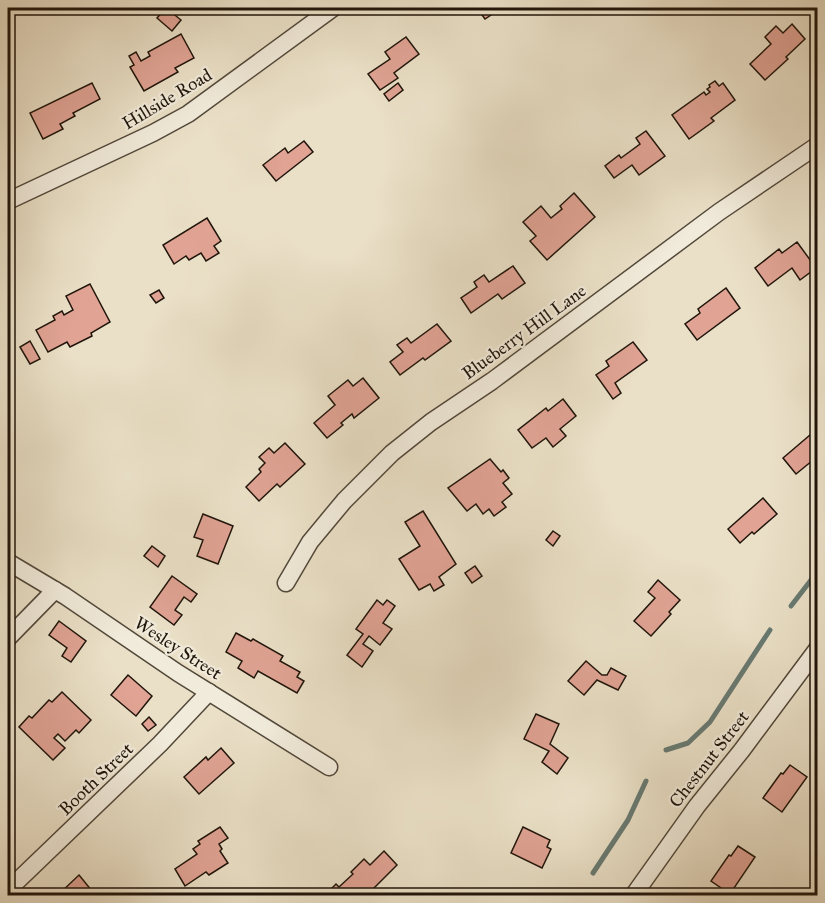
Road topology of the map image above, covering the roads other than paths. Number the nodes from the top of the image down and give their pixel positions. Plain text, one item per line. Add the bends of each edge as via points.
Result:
1 (333, 8) edge
2 (818, 145) edge
3 (8, 201) edge
4 (8, 562) edge
5 (286, 584) dead end
6 (55, 590) junction
7 (8, 638) edge
8 (818, 648) edge
9 (209, 692) junction
10 (329, 766) dead end
11 (8, 890) edge
12 (633, 896) edge

1 - 3 street, Hillside Road via 188,114
2 - 5 street, Blueberry Hill Lane via 719,212 392,453 317,534
4 - 6 street, Wesley Street
6 - 7 street
6 - 9 street, Wesley Street
8 - 12 street, Chestnut Street
9 - 10 street, Wesley Street
9 - 11 street, Booth Street

